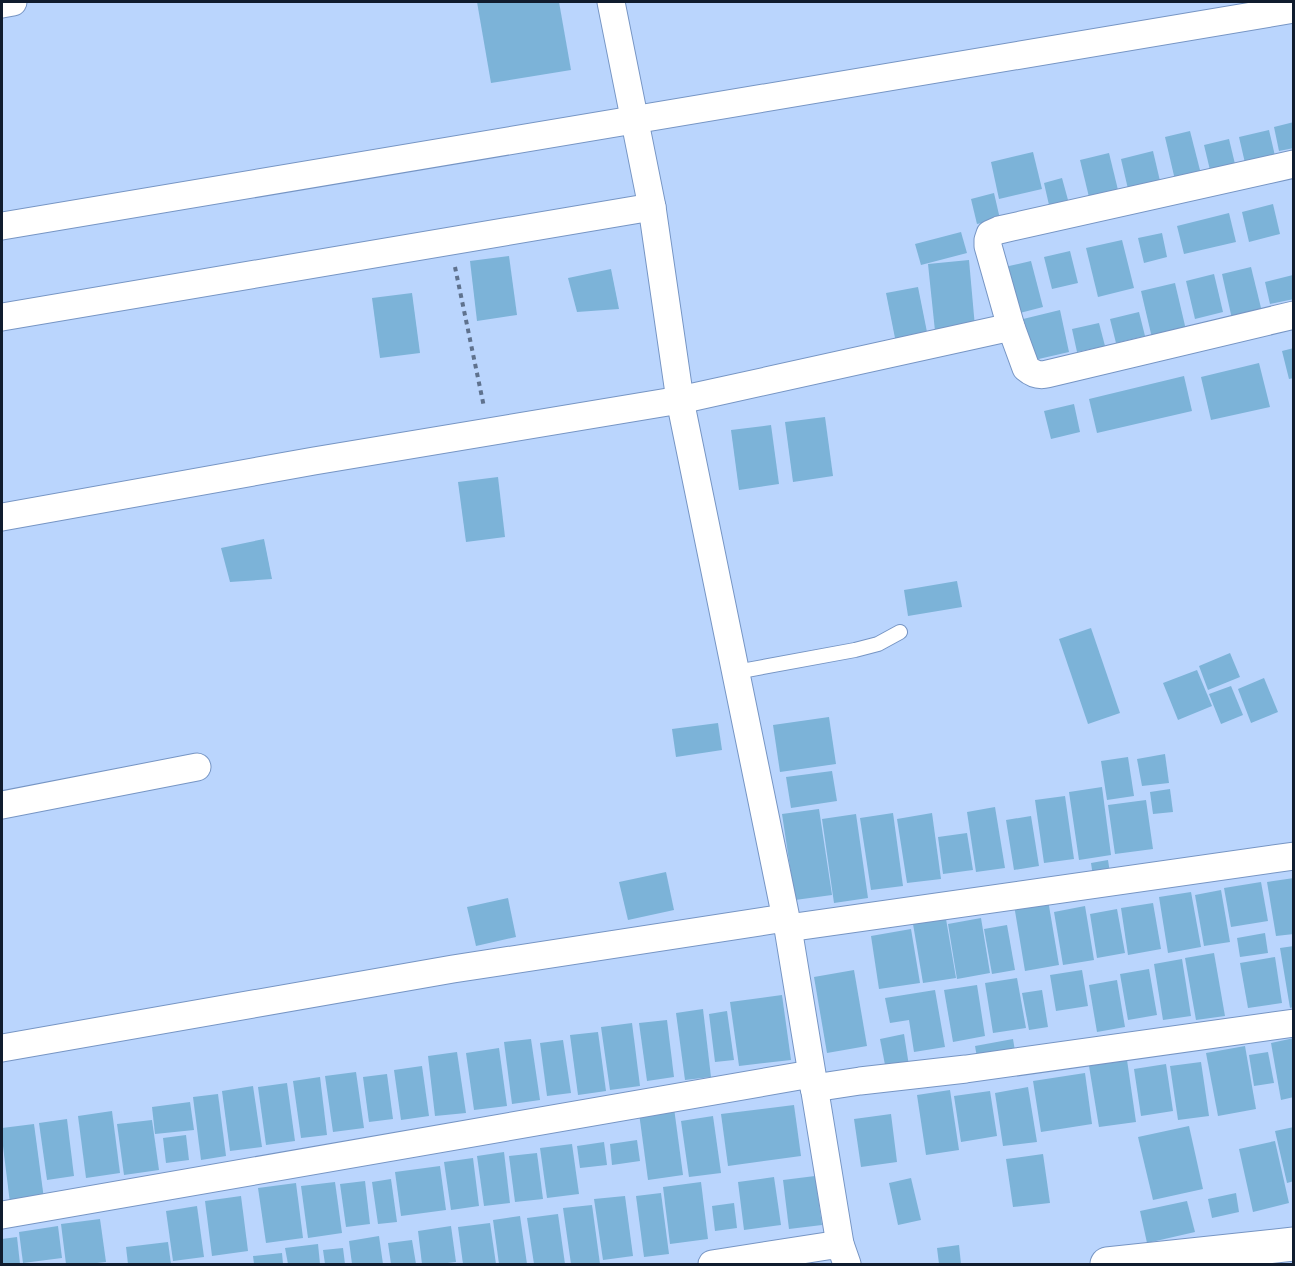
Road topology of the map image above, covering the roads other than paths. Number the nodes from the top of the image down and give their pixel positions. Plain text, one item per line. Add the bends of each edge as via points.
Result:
1 (13, 2) edge
2 (611, 2) edge
3 (2, 4) edge
4 (1293, 9) edge
5 (634, 119) junction
6 (1293, 164) edge
7 (652, 207) junction
8 (2, 226) edge
9 (1293, 315) edge
10 (2, 317) edge
11 (1011, 327) junction
12 (680, 400) junction
13 (2, 518) edge
14 (900, 632) dead end
15 (736, 672) junction
16 (197, 767) dead end
17 (2, 805) edge
18 (1293, 856) edge
19 (787, 923) junction
20 (1293, 1023) edge
21 (2, 1048) edge
22 (813, 1081) junction
23 (2, 1215) edge
24 (1293, 1244) edge
25 (844, 1254) edge
26 (1223, 1258) edge
27 (712, 1264) edge
28 (1107, 1264) edge

1 - 3 street
2 - 5 street
4 - 5 street
5 - 7 street
5 - 8 street
6 - 11 street via 990,234 988,246
7 - 10 street
7 - 12 street
9 - 11 street via 1041,375 1026,368
11 - 12 street
12 - 13 street
12 - 15 street
14 - 15 lane via 855,650
15 - 19 street
16 - 17 street
18 - 19 street
19 - 21 street via 465,967
19 - 22 street
20 - 22 street via 966,1069 860,1081
22 - 23 street
22 - 25 street
24 - 26 street
25 - 27 street
26 - 28 street

